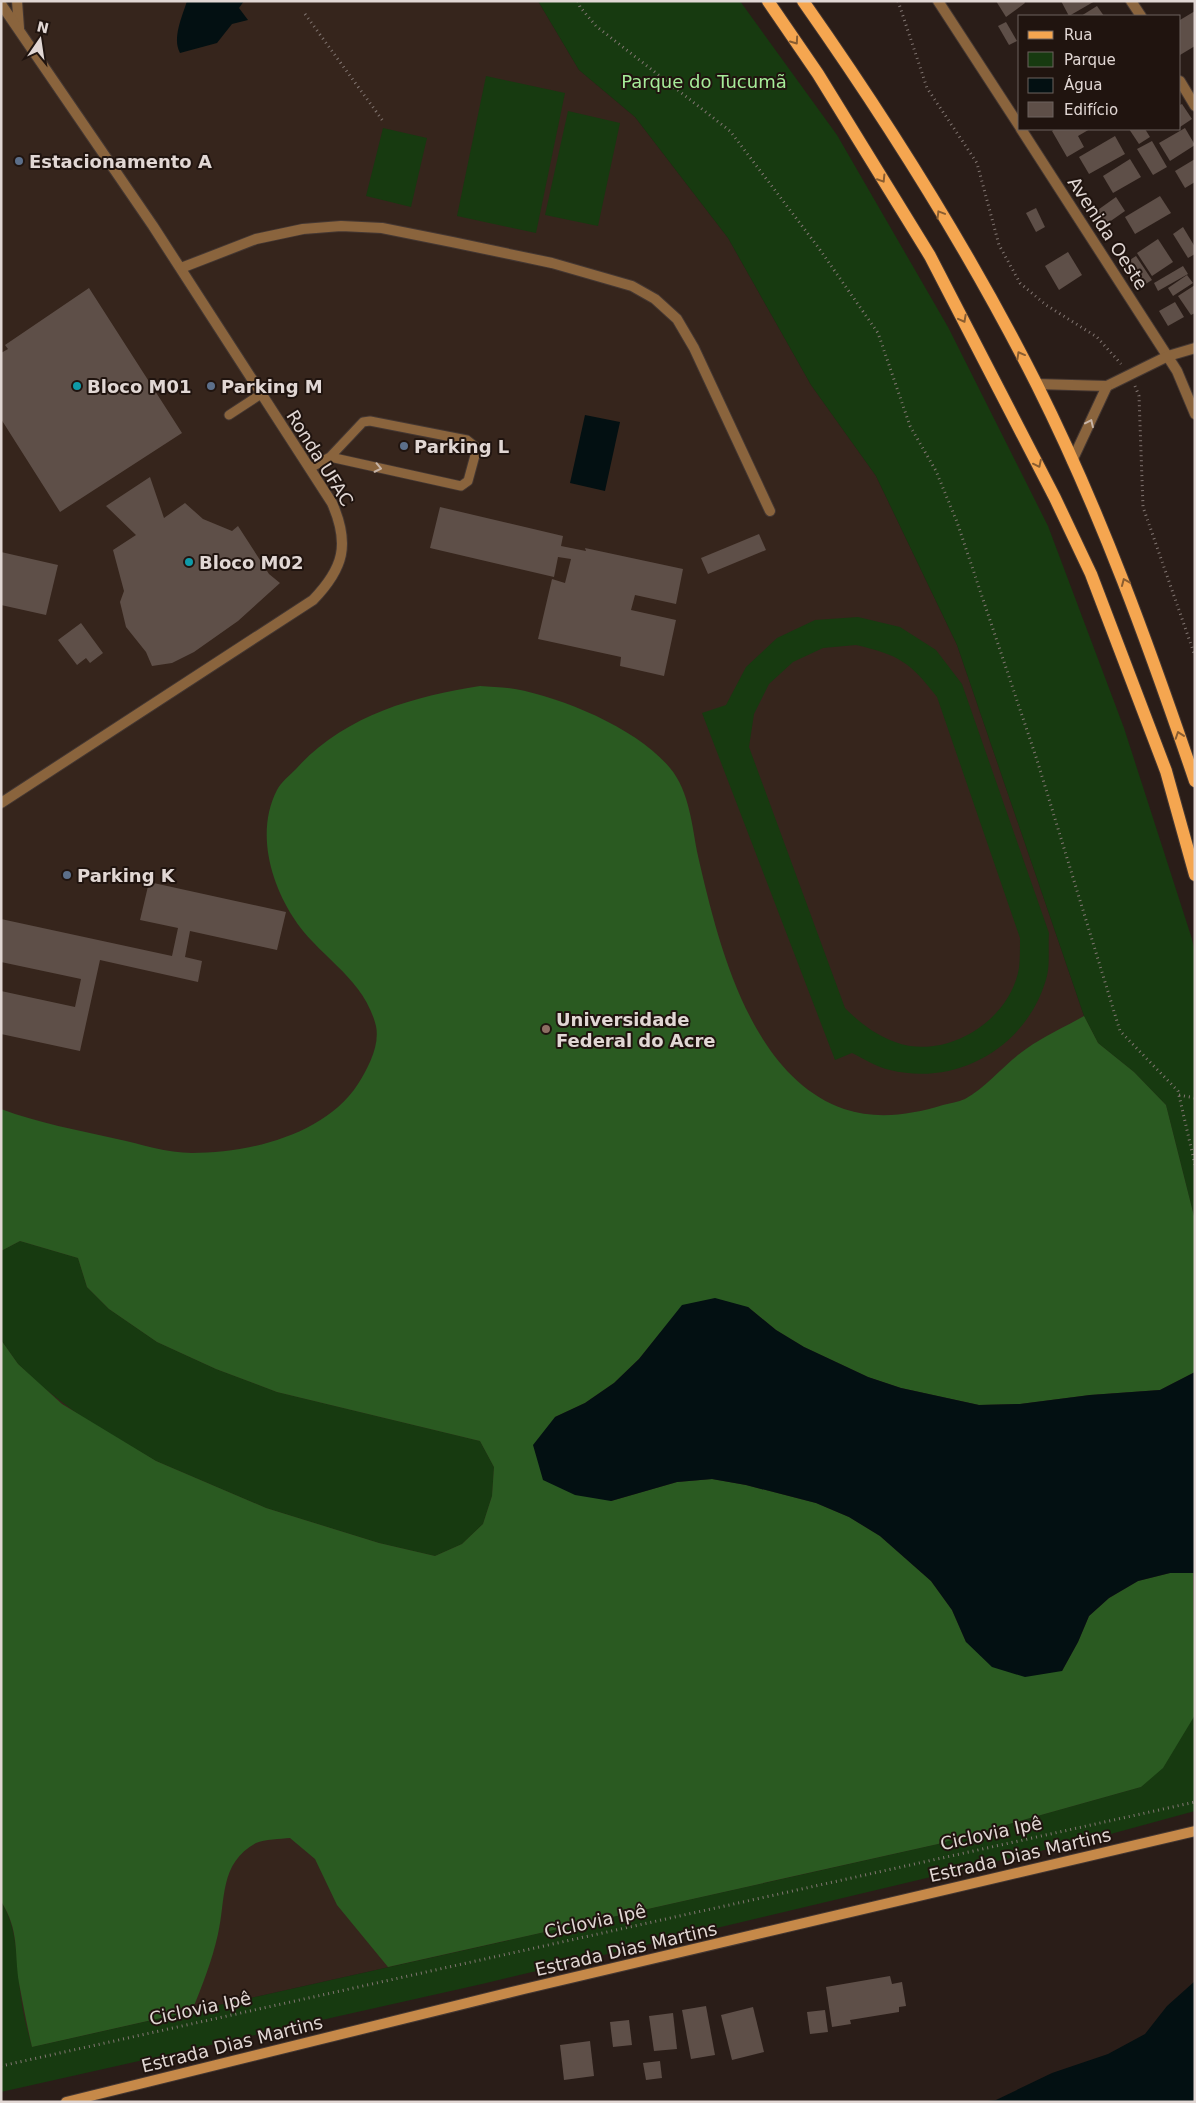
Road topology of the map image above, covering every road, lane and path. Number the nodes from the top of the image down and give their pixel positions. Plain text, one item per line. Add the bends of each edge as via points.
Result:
1 (17, 1) edge
2 (578, 1) edge
3 (768, 1) edge
4 (803, 1) edge
5 (898, 1) edge
6 (938, 1) edge
7 (1131, 1) edge
8 (1, 4) edge
9 (306, 14) dead end
10 (1139, 15) edge
11 (19, 28) junction
12 (1181, 83) edge
13 (1195, 106) edge
14 (383, 121) dead end
15 (1018, 125) edge
16 (1021, 130) edge
17 (181, 268) junction
18 (1195, 348) edge
19 (1168, 356) junction
20 (1131, 376) junction
21 (1036, 384) junction
22 (1107, 386) junction
23 (261, 394) junction
24 (1195, 414) edge
25 (229, 415) dead end
26 (330, 457) junction
27 (1072, 460) junction
28 (310, 468) junction
29 (770, 511) dead end
30 (1195, 656) edge
31 (1195, 781) edge
32 (1, 803) edge
33 (1195, 875) edge
34 (1179, 1095) junction
35 (1195, 1098) edge
36 (1195, 1165) edge
37 (1195, 1802) edge
38 (1195, 1831) edge
39 (1, 2066) edge
40 (66, 2102) edge

1 - 11 street, Ronda UFAC
2 - 34 path via 596,26 730,131 878,333 910,426 936,470 957,522 1037,760 1120,1031
3 -> 33 main road via 818,74 930,256 1055,498 1091,574 1166,771
21 -> 4 main road via 943,219 866,93
5 - 20 path via 927,88 977,164 998,245 1020,283 1046,305 1097,338
6 - 15 street, Avenida Oeste
7 - 10 street
8 - 11 street, Ronda UFAC
9 - 14 path
11 - 17 street, Ronda UFAC
12 - 13 street
16 - 19 street, Avenida Oeste
17 - 23 street, Ronda UFAC
17 - 29 street via 256,239 302,229 341,226 382,228 461,244 552,263 632,286 655,299 677,319 694,348
18 - 19 street
19 - 20 street
19 - 24 street, Avenida Oeste via 1188,392
20 - 22 street
20 - 30 path via 1139,396 1143,507
21 - 22 street
21 - 27 main road
27 -> 22 street
23 - 25 lane
23 - 28 street, Ronda UFAC
26 -> 26 lane via 461,486 468,481 477,448 468,440 370,421 362,422
26 - 28 lane
31 -> 27 main road via 1127,587
28 - 32 street, Ronda UFAC via 341,524 344,546 329,584 313,600
34 - 35 path
34 - 36 path
37 - 39 path, Ciclovia Ipê
38 - 40 street, Estrada Dias Martins

